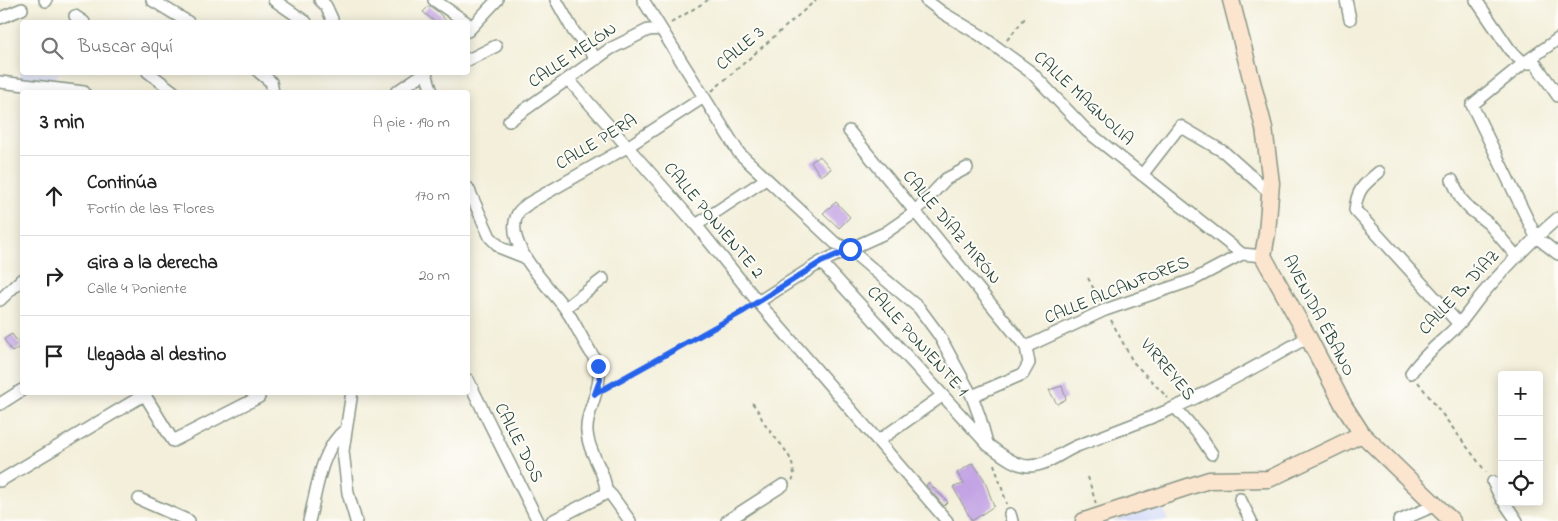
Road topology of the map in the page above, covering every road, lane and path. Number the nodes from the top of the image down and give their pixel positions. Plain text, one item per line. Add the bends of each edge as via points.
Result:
1 (152, 0) edge
2 (274, 0) edge
3 (320, 0) edge
4 (434, 0) edge
5 (556, 0) edge
6 (643, 0) edge
7 (708, 0) edge
8 (816, 0) edge
9 (926, 0) edge
10 (1231, 0) edge
11 (1346, 0) edge
12 (1476, 0) edge
13 (496, 1) edge
14 (22, 8) dead end
15 (0, 18) edge
16 (1025, 18) dead end
17 (1350, 19) dead end
18 (185, 20) edge
19 (303, 20) edge
20 (332, 20) edge
21 (460, 20) edge
22 (470, 24) edge
23 (661, 29) junction
24 (1558, 39) edge
25 (496, 46) dead end
26 (999, 49) junction
27 (470, 59) edge
28 (597, 59) junction
29 (1524, 64) junction
30 (152, 75) edge
31 (263, 75) edge
32 (422, 75) edge
33 (427, 75) edge
34 (568, 80) junction
35 (0, 82) edge
36 (67, 90) edge
37 (171, 90) edge
38 (273, 90) edge
39 (399, 90) edge
40 (431, 90) edge
41 (1558, 96) edge
42 (704, 97) junction
43 (509, 121) dead end
44 (849, 132) dead end
45 (628, 147) junction
46 (968, 168) dead end
47 (1379, 172) dead end
48 (1142, 175) junction
49 (766, 179) junction
50 (1452, 180) dead end
51 (470, 192) edge
52 (1270, 193) junction
53 (914, 213) junction
54 (1558, 218) edge
55 (696, 225) junction
56 (1536, 237) junction
57 (850, 249) junction
58 (1242, 254) junction
59 (1558, 254) edge
60 (1263, 256) junction
61 (524, 257) junction
62 (1516, 257) junction
63 (821, 262) junction
64 (1088, 278) dead end
65 (603, 279) dead end
66 (20, 281) edge
67 (0, 300) edge
68 (758, 302) junction
69 (565, 308) junction
70 (1105, 310) junction
71 (1459, 324) junction
72 (1308, 337) junction
73 (1026, 347) junction
74 (1411, 373) joint
75 (470, 384) edge
76 (20, 391) edge
77 (595, 394) junction
78 (142, 395) edge
79 (145, 395) edge
80 (352, 395) edge
81 (942, 396) junction
82 (972, 396) junction
83 (260, 397) dead end
84 (752, 403) dead end
85 (0, 404) edge
86 (1175, 407) junction
87 (346, 429) junction
88 (1362, 434) junction
89 (878, 440) junction
90 (988, 445) junction
91 (1212, 454) dead end
92 (1088, 477) dead end
93 (0, 481) edge
94 (1494, 482) joint
95 (783, 485) joint
96 (606, 490) junction
97 (1498, 490) edge
98 (1240, 498) dead end
99 (139, 499) dead end
100 (1436, 505) junction
101 (1506, 506) edge
102 (1011, 517) edge
103 (1092, 518) edge
104 (189, 521) edge
105 (309, 521) edge
106 (357, 521) edge
107 (538, 521) edge
108 (552, 521) edge
109 (630, 521) edge
110 (727, 521) edge
111 (947, 521) edge
112 (1251, 521) edge
113 (1399, 521) edge
114 (1452, 521) edge
115 (1517, 521) edge

1 - 18 street
2 - 19 street
3 - 20 street
4 - 21 street
5 - 28 street via 574,32
6 - 23 street
7 - 23 path
8 - 42 path, CALLE 3
9 - 26 street, CALLE MAGNOLIA
10 - 52 street, AVENIDA ÉBANO via 1264,128
11 - 17 street
12 - 29 street via 1510,50
13 - 22 street
14 - 15 street
16 - 26 path
23 - 28 street, CALLE MELÓN via 635,35
23 - 42 street
24 - 29 street
25 - 27 street
26 - 48 street, CALLE MAGNOLIA via 1032,73 1087,131
28 - 34 street, CALLE MELÓN
29 - 41 street via 1535,63
29 - 56 street via 1472,105
30 - 37 street
31 - 38 street via 271,82
32 - 39 street
33 - 40 street
34 - 43 street, CALLE MELÓN
34 - 45 street, CALLE PONIENTE 2
35 - 36 street
42 - 45 street, CALLE PERA
42 - 49 street via 739,153
44 - 53 street, CALLE DÍAZ MIRÓN
45 - 55 street, CALLE PONIENTE 2
45 - 61 street, CALLE PERA via 518,211 516,239
46 - 53 street via 946,179
47 - 71 street via 1365,183 1356,197 1354,210
48 - 52 street via 1180,126 1224,152
48 - 58 street, CALLE MAGNOLIA
49 - 55 street
49 - 57 street via 835,242
50 - 62 street via 1461,199 1489,224
51 - 61 street via 490,237 501,248
52 - 60 street, AVENIDA ÉBANO
53 - 57 street via 885,233
53 - 73 street, CALLE DÍAZ MIRÓN
54 - 56 street, CALLE B. DÍAZ
55 - 68 street, CALLE PONIENTE 2
56 - 59 street
56 - 62 street, CALLE B. DÍAZ
57 - 63 street
57 - 82 street via 919,308 939,334
58 - 60 street
58 - 70 street, CALLE ALCANFORES via 1193,280
60 - 72 street, AVENIDA ÉBANO
61 - 69 street
62 - 71 street, CALLE B. DÍAZ
63 - 68 street
63 - 81 street, CALLE PONIENTE 1
64 - 70 path, VIRREYES
65 - 69 street
66 - 67 street
68 - 77 path
68 - 89 street, CALLE PONIENTE 2
69 - 77 street via 598,366 600,380
70 - 73 street, CALLE ALCANFORES
70 - 86 path, VIRREYES via 1133,362
71 - 74 street, CALLE B. DÍAZ
72 - 86 street, CALLE PONIENTE 1 via 1242,375
72 - 88 street, AVENIDA ÉBANO
73 - 82 street via 1028,363 1023,374
74 - 94 path
75 - 107 street, CALLE DOS
76 - 85 street
77 - 96 street via 586,432
78 - 93 street
79 - 83 street via 173,441
80 - 87 street
81 - 89 street
81 - 90 street, CALLE PONIENTE 1
82 - 90 street
84 - 95 path via 789,454 794,478
86 - 90 street, CALLE PONIENTE 1 via 1075,447 1042,464 1027,466 1012,461
86 - 91 street, VIRREYES
87 - 105 street via 332,445 316,485
87 - 106 street via 343,451 348,492
88 - 100 street, AVENIDA ÉBANO
88 - 103 street via 1270,479 1209,480
89 - 111 street, CALLE PONIENTE 2
90 - 102 path
92 - 103 path
94 - 97 street
95 - 110 street
96 - 108 street via 603,495
96 - 109 street
98 - 112 street
99 - 104 street
100 - 113 street
100 - 114 street, AVENIDA ÉBANO
101 - 115 street

